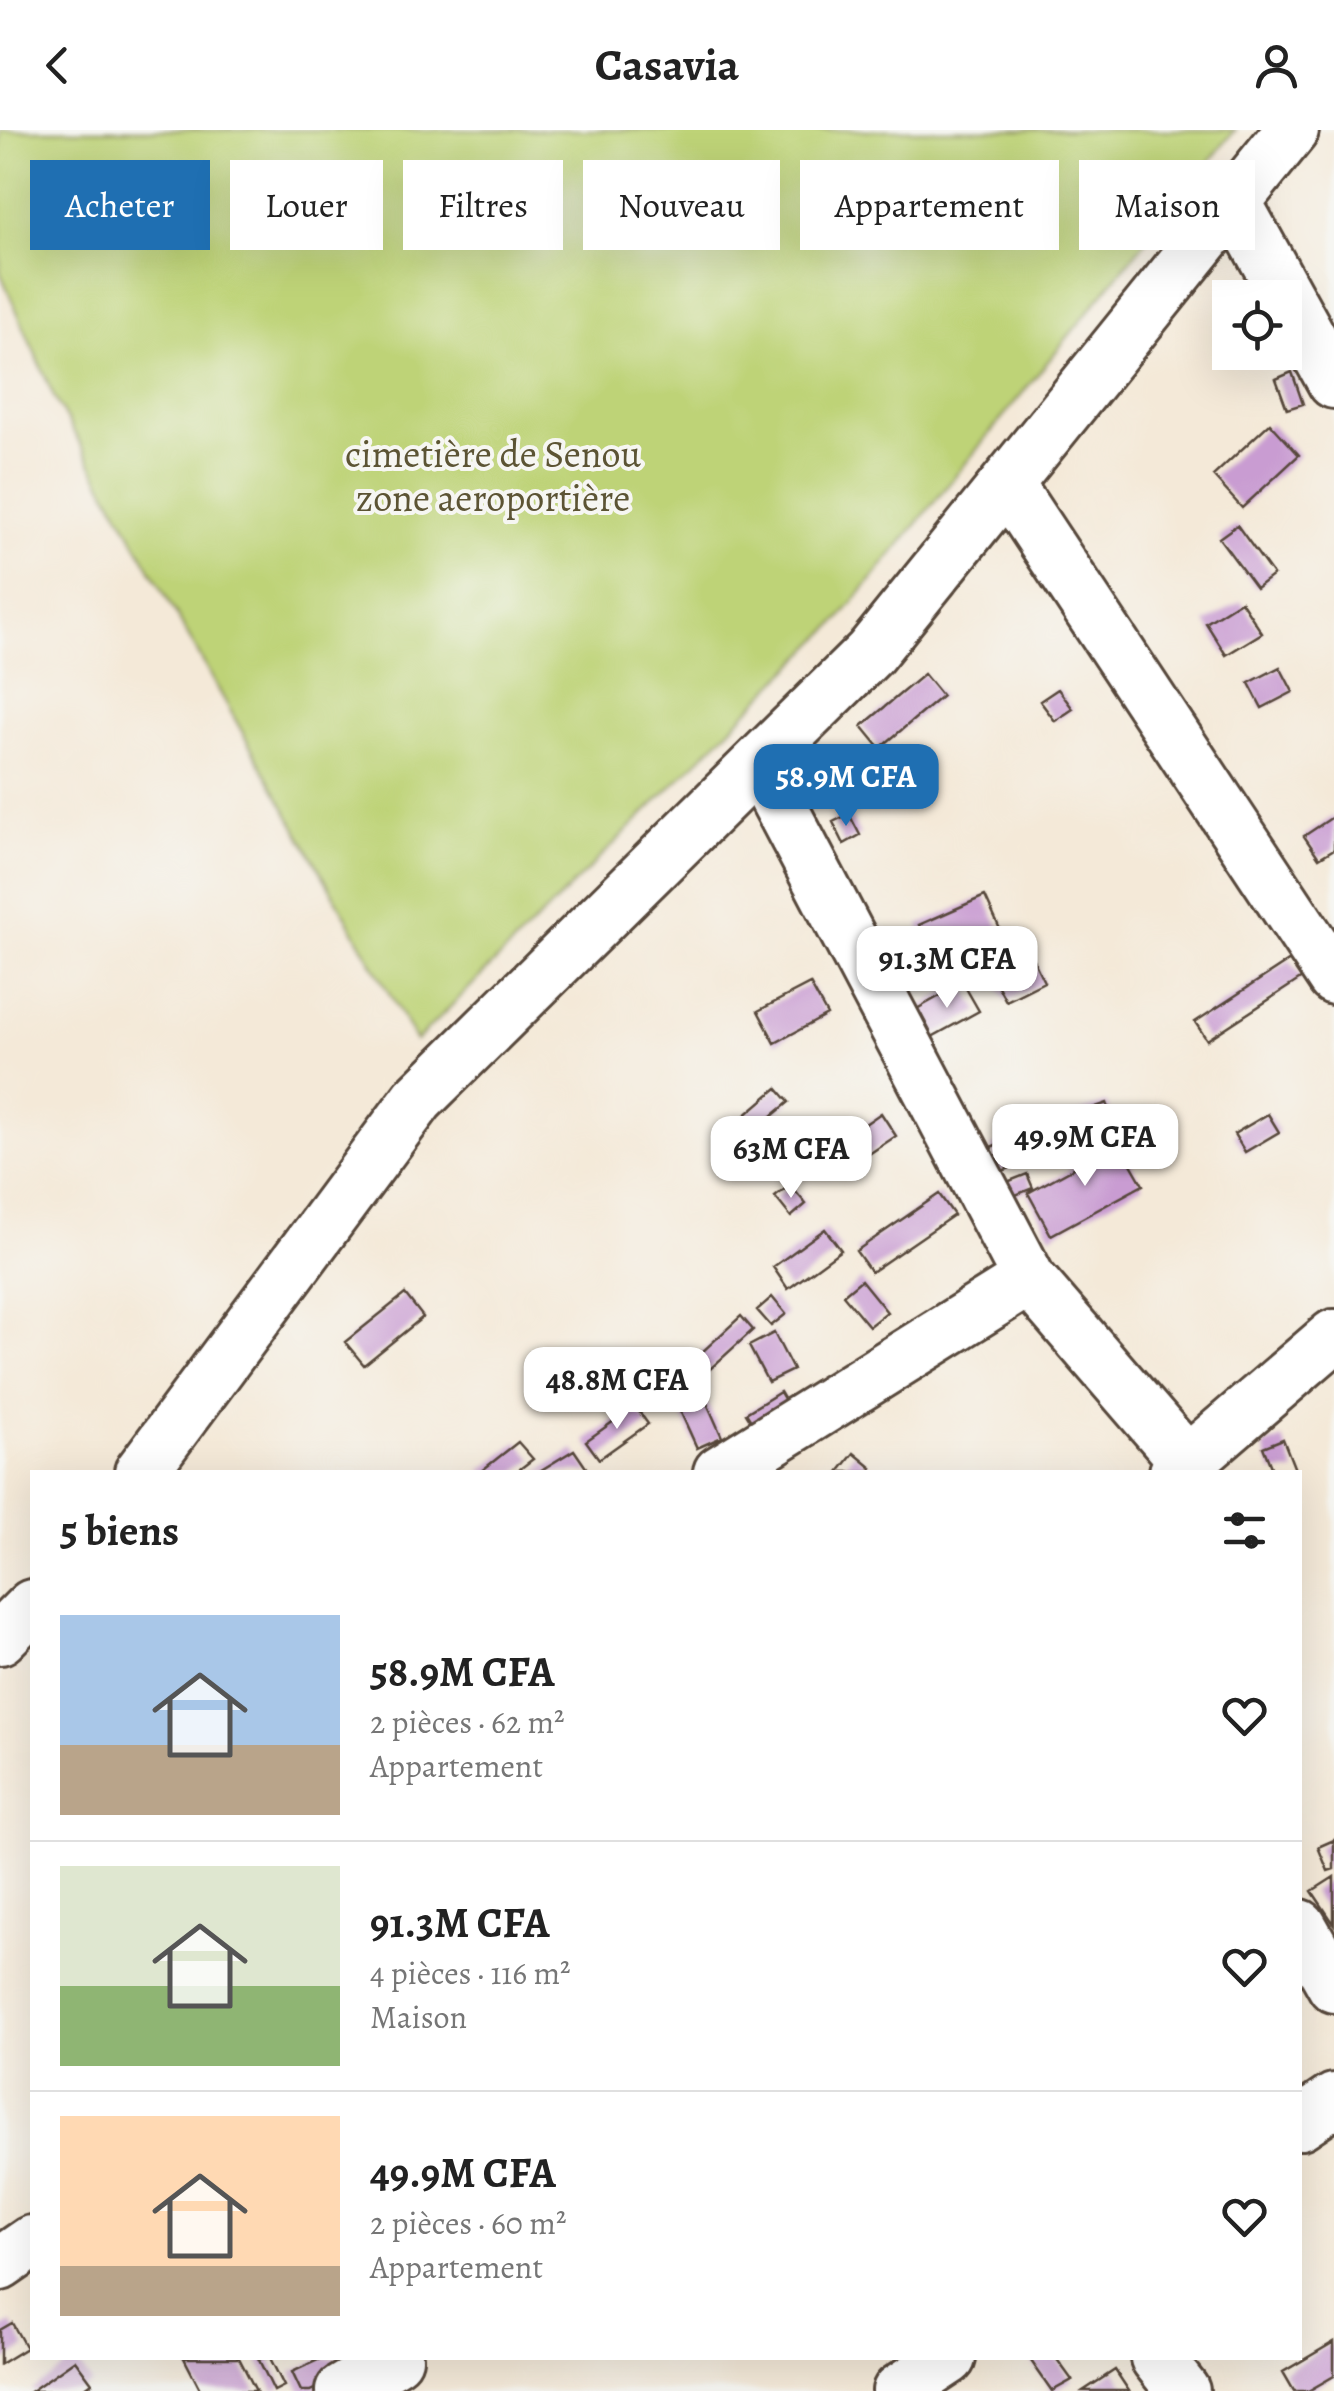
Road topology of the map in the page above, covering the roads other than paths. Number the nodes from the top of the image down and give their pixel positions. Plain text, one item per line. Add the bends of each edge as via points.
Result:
1 (1292, 130) edge
2 (1255, 176) edge
3 (1255, 240) edge
4 (1195, 250) edge
5 (1334, 382) edge
6 (1007, 484) junction
7 (758, 764) junction
8 (1334, 978) edge
9 (1029, 1280) junction
10 (1334, 1336) edge
11 (1182, 1468) edge
12 (142, 1470) edge
13 (723, 1470) edge
14 (30, 1608) edge
15 (0, 1638) edge
16 (1302, 1930) edge
17 (1334, 1986) edge
18 (1334, 2100) edge
19 (1302, 2122) edge
20 (30, 2243) edge
21 (0, 2264) edge
22 (393, 2360) edge
23 (946, 2360) edge
24 (1160, 2360) edge
25 (342, 2391) edge
26 (899, 2391) edge
27 (1183, 2391) edge

1 - 2 street
3 - 5 street
4 - 6 street
6 - 7 street via 870,653
6 - 8 street
7 - 9 street
7 - 12 street via 418,1099
9 - 11 street
9 - 13 street
10 - 11 street
14 - 15 street
16 - 17 street
18 - 19 street
20 - 21 street
22 - 25 street
23 - 26 street
24 - 27 street

